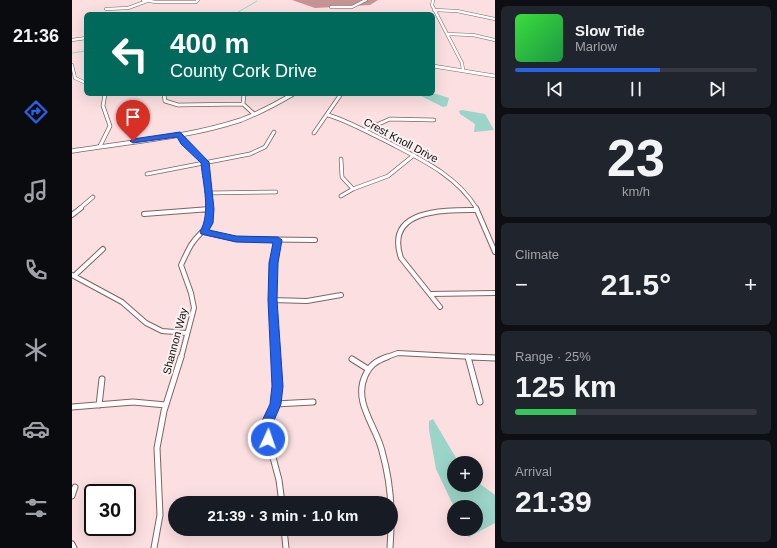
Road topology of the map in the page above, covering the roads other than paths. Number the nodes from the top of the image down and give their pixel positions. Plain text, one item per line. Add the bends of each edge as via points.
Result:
1 (143, 0) edge
2 (198, 0) edge
3 (366, 0) edge
4 (433, 0) edge
5 (148, 1) junction
6 (331, 7) dead end
7 (106, 8) dead end
8 (434, 10) junction
9 (495, 19) edge
10 (447, 34) junction
11 (84, 38) edge
12 (72, 40) edge
13 (495, 40) edge
14 (72, 65) edge
15 (435, 66) edge
16 (463, 70) junction
17 (495, 76) edge
18 (84, 82) edge
19 (105, 96) edge
20 (164, 96) edge
21 (244, 96) edge
22 (289, 96) edge
23 (340, 96) edge
24 (243, 104) junction
25 (254, 114) junction
26 (328, 115) junction
27 (434, 120) dead end
28 (365, 130) junction
29 (274, 132) dead end
30 (314, 133) dead end
31 (180, 134) junction
32 (100, 146) junction
33 (72, 151) edge
34 (414, 155) junction
35 (341, 158) dead end
36 (205, 162) junction
37 (148, 174) dead end
38 (353, 189) junction
39 (276, 192) dead end
40 (208, 193) junction
41 (341, 196) dead end
42 (93, 197) dead end
43 (210, 209) junction
44 (477, 210) junction
45 (144, 214) dead end
46 (72, 215) edge
47 (204, 232) junction
48 (278, 240) junction
49 (315, 240) dead end
50 (103, 249) dead end
51 (495, 252) edge
52 (73, 276) edge
53 (495, 293) edge
54 (430, 294) junction
55 (341, 295) dead end
56 (272, 300) junction
57 (440, 306) dead end
58 (187, 333) junction
59 (468, 357) junction
60 (495, 358) edge
61 (352, 359) dead end
62 (368, 370) junction
63 (102, 379) dead end
64 (313, 402) dead end
65 (480, 402) dead end
66 (166, 404) junction
67 (275, 404) junction
68 (99, 405) junction
69 (72, 407) edge
70 (75, 487) dead end
71 (72, 496) edge
72 (281, 496) edge
73 (390, 496) edge
74 (285, 536) edge
75 (391, 536) edge
76 (72, 544) edge
77 (74, 548) edge
78 (154, 548) edge
79 (286, 548) edge
80 (390, 548) edge

1 - 5 street
2 - 5 street
3 - 6 street via 352,7
4 - 8 street
5 - 7 street via 131,7
8 - 9 street via 457,11
8 - 10 street
10 - 13 street via 473,35
10 - 16 street via 462,62
11 - 12 street
14 - 18 street via 75,78
15 - 16 street
16 - 17 street
19 - 32 street via 103,106 110,126
20 - 24 street via 165,101 178,105
21 - 24 street
22 - 25 street via 275,106
23 - 26 street
24 - 25 street
25 - 31 street via 213,128
26 - 28 street, Crest Knoll Drive
26 - 30 street
27 - 28 street via 389,118
28 - 34 street, Crest Knoll Drive
29 - 36 street via 265,147 257,151
31 - 32 street
31 - 36 street via 184,142
32 - 33 street
34 - 38 street via 388,176
34 - 44 street, Crest Knoll Drive via 441,172 471,199
35 - 38 street via 342,177
36 - 37 street
36 - 40 street, Shannon Way
38 - 41 street
39 - 40 street
40 - 43 street, Shannon Way
42 - 46 street
43 - 45 street
43 - 47 street, Shannon Way via 209,223
44 - 51 street, Crest Knoll Drive
44 - 54 street via 423,213 400,231 398,252
47 - 48 street via 236,239
47 - 58 street, Shannon Way via 192,244 181,265 194,308
48 - 49 street
48 - 56 street via 273,263
50 - 52 street
52 - 58 street via 122,302 150,325 162,331
53 - 54 street
54 - 57 street
55 - 56 street via 304,302
56 - 67 street via 277,368
58 - 66 street, Shannon Way
59 - 60 street
59 - 62 street via 398,352 375,361
59 - 65 street
61 - 62 street
62 - 73 street via 360,391 382,450
63 - 68 street
64 - 67 street
66 - 68 street via 133,402
66 - 78 street, Shannon Way via 157,448 160,515
67 - 72 street via 267,423 267,435
68 - 69 street
70 - 71 street
74 - 79 street
75 - 80 street
76 - 77 street

